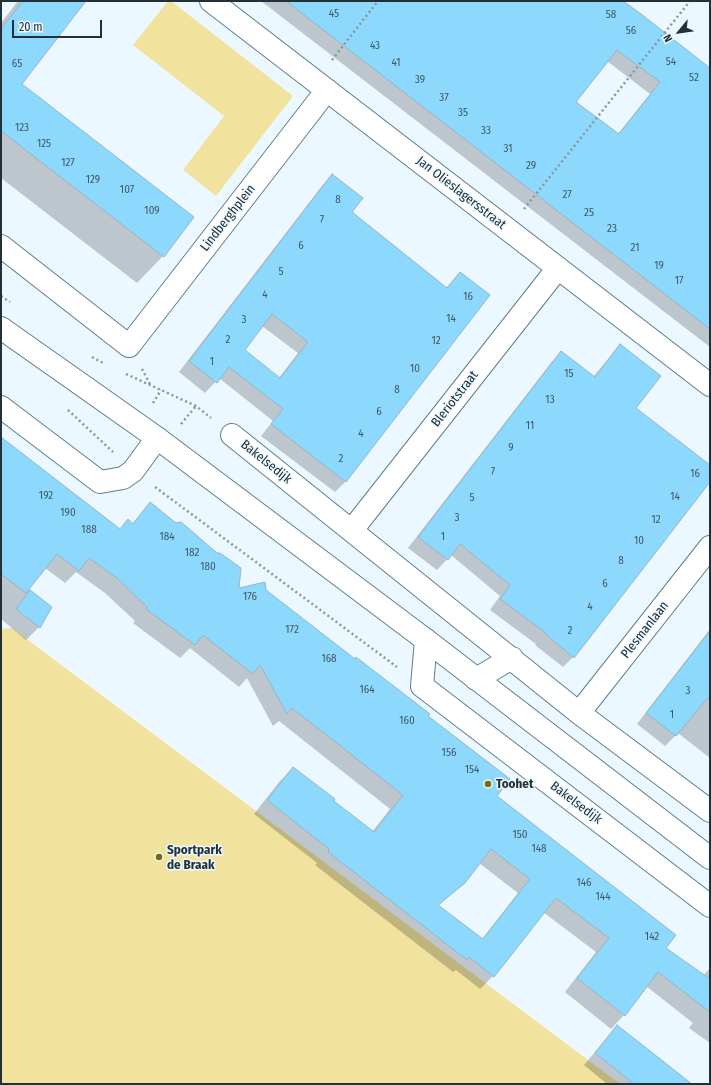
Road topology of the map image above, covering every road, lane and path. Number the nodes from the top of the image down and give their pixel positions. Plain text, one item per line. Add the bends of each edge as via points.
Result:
1 (211, 1) edge
2 (378, 1) edge
3 (690, 1) edge
4 (321, 86) junction
5 (508, 229) junction
6 (1, 246) edge
7 (558, 268) junction
8 (1, 296) edge
9 (14, 305) dead end
10 (1, 328) edge
11 (91, 357) dead end
12 (111, 366) dead end
13 (124, 373) dead end
14 (710, 385) edge
15 (1, 407) edge
16 (66, 408) dead end
17 (232, 435) joint
18 (157, 438) junction
19 (133, 471) junction
20 (352, 530) junction
21 (710, 547) edge
22 (426, 640) junction
23 (512, 658) junction
24 (476, 679) junction
25 (422, 686) junction
26 (579, 713) junction
27 (710, 811) edge
28 (710, 858) edge
29 (710, 906) edge

1 - 4 street, Jan Olieslagersstraat
2 - 4 path
3 - 5 path
4 - 5 street, Jan Olieslagersstraat
4 - 6 street, Lindberghplein via 129,346
5 - 7 street, Jan Olieslagersstraat
7 - 14 street, Jan Olieslagersstraat
7 - 20 street, Bleriotstraat
8 - 9 path
10 - 18 street
11 - 12 path
13 - 17 path, Bakelsedijk via 196,406
15 - 19 street via 100,482 123,478
16 - 19 path
17 - 20 street, Bakelsedijk
18 - 19 street
18 - 22 street
19 - 25 path
20 - 23 street, Bakelsedijk
21 - 26 street, Plesmanlaan
22 - 24 street
22 - 25 street
23 - 24 street
23 - 26 street, Bakelsedijk
24 - 28 street
25 - 29 street, Bakelsedijk
26 - 27 street, Bakelsedijk

